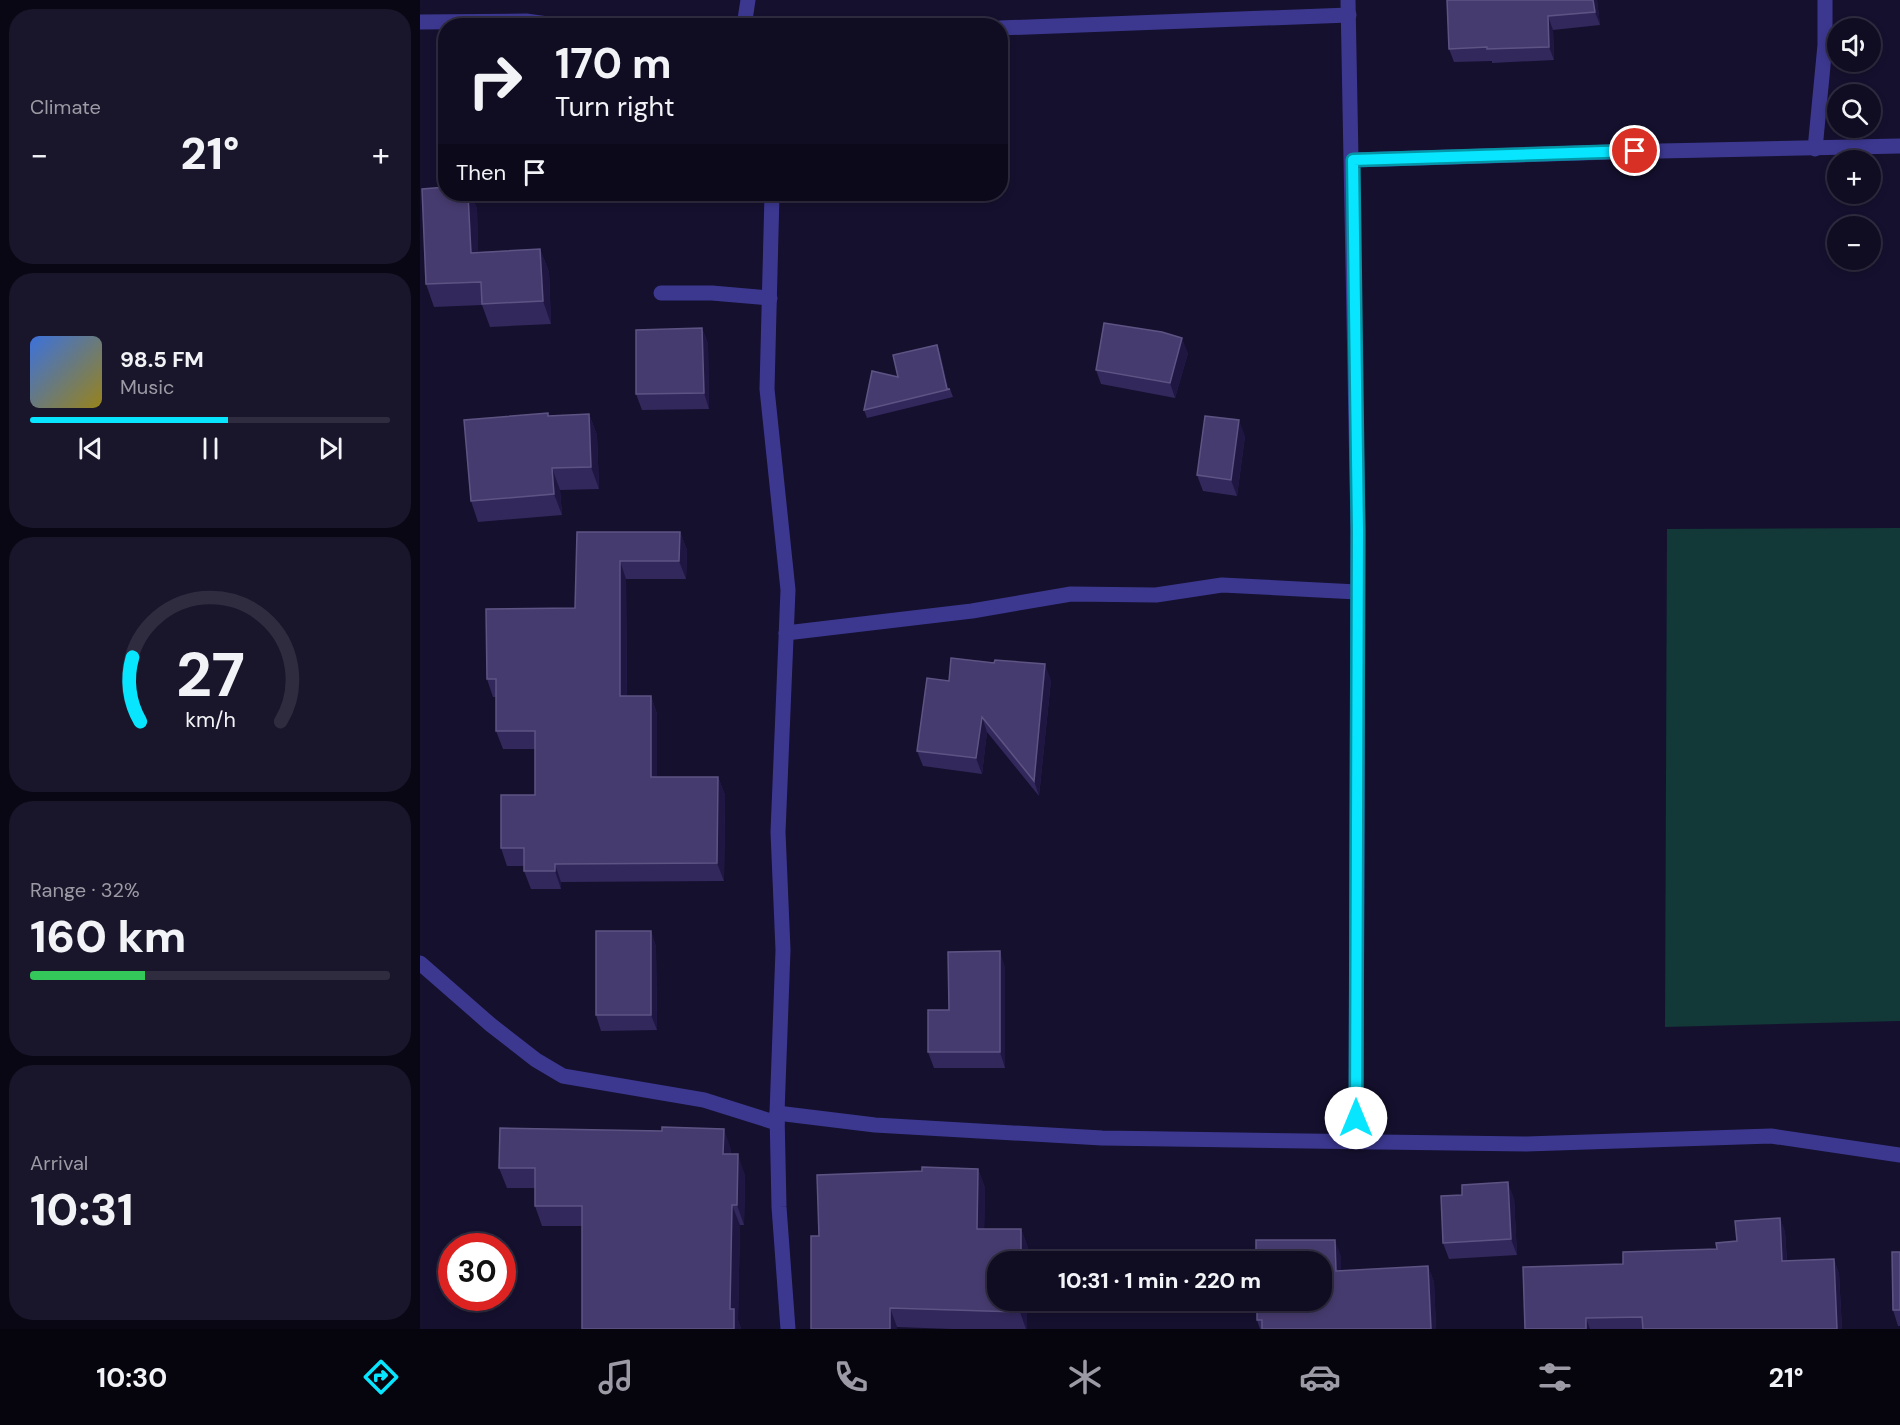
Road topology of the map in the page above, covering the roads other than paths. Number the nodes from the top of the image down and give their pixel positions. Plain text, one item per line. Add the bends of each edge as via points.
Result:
1 (748, 0) edge
2 (1826, 0) edge
3 (1348, 7) edge
4 (745, 18) edge
5 (420, 22) edge
6 (438, 22) edge
7 (1008, 28) edge
8 (1900, 146) edge
9 (1815, 149) junction
10 (1353, 160) junction
11 (772, 201) edge
12 (660, 293) dead end
13 (770, 298) junction
14 (1358, 592) junction
15 (786, 633) junction
16 (420, 963) edge
17 (777, 1118) junction
18 (1356, 1140) junction
19 (1900, 1155) edge
20 (788, 1329) edge

1 - 4 street
2 - 9 street
3 - 7 street
3 - 10 street
5 - 6 street
8 - 9 street
9 - 10 street
10 - 14 street
11 - 13 street
12 - 13 street
13 - 15 street via 767,389 788,590
14 - 15 street via 1222,585 1156,595 1071,594 972,611
14 - 18 street
15 - 17 street via 778,832 783,950
16 - 17 street via 500,1032 563,1076 704,1100
17 - 18 street via 1102,1138
17 - 20 street
18 - 19 street via 1526,1144 1771,1136

